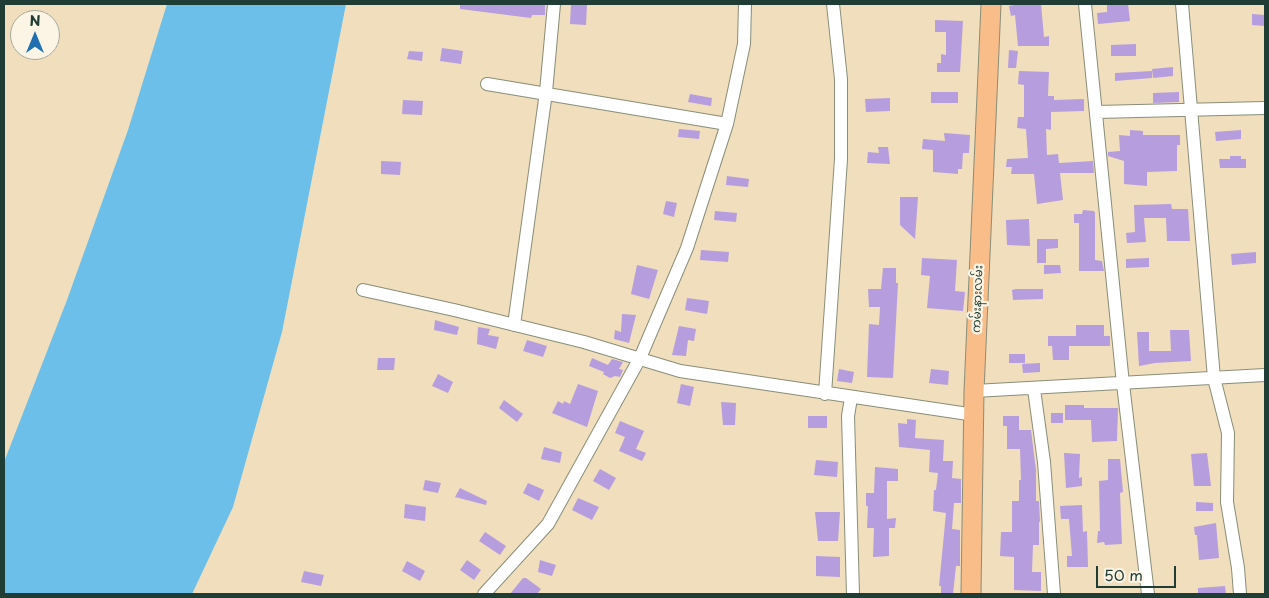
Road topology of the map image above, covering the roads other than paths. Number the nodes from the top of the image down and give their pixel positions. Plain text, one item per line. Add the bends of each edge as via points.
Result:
1 (554, 4) edge
2 (745, 4) edge
3 (833, 4) edge
4 (991, 4) edge
5 (1085, 4) edge
6 (1182, 4) edge
7 (487, 84) dead end
8 (546, 92) junction
9 (1265, 108) edge
10 (1192, 110) junction
11 (1096, 112) junction
12 (727, 124) junction
13 (363, 290) dead end
14 (514, 325) junction
15 (640, 358) junction
16 (1265, 376) edge
17 (1214, 378) junction
18 (1123, 384) junction
19 (1034, 389) junction
20 (974, 391) junction
21 (825, 394) junction
22 (851, 398) junction
23 (975, 415) junction
24 (484, 594) edge
25 (853, 594) edge
26 (971, 594) edge
27 (1054, 594) edge
28 (1148, 594) edge
29 (1240, 594) edge

1 - 8 street
2 - 12 street via 744,44
3 - 21 street via 841,79 841,159
4 - 20 main road, ကမ်းနားလမ်း
5 - 11 street
6 - 10 street
7 - 8 street
8 - 12 street
8 - 14 street
9 - 10 street
10 - 11 street
10 - 17 street
11 - 18 street
12 - 15 street via 687,248
13 - 14 street
14 - 15 street
15 - 21 street via 680,371
15 - 24 street via 548,524
16 - 17 street
17 - 18 street
17 - 29 street via 1228,433 1227,502
18 - 19 street
18 - 28 street
19 - 20 street
19 - 27 street via 1044,462
20 - 23 main road, ကမ်းနားလမ်း
21 - 22 street
22 - 23 street
22 - 25 street via 848,416
23 - 26 main road, ကမ်းနားလမ်း

